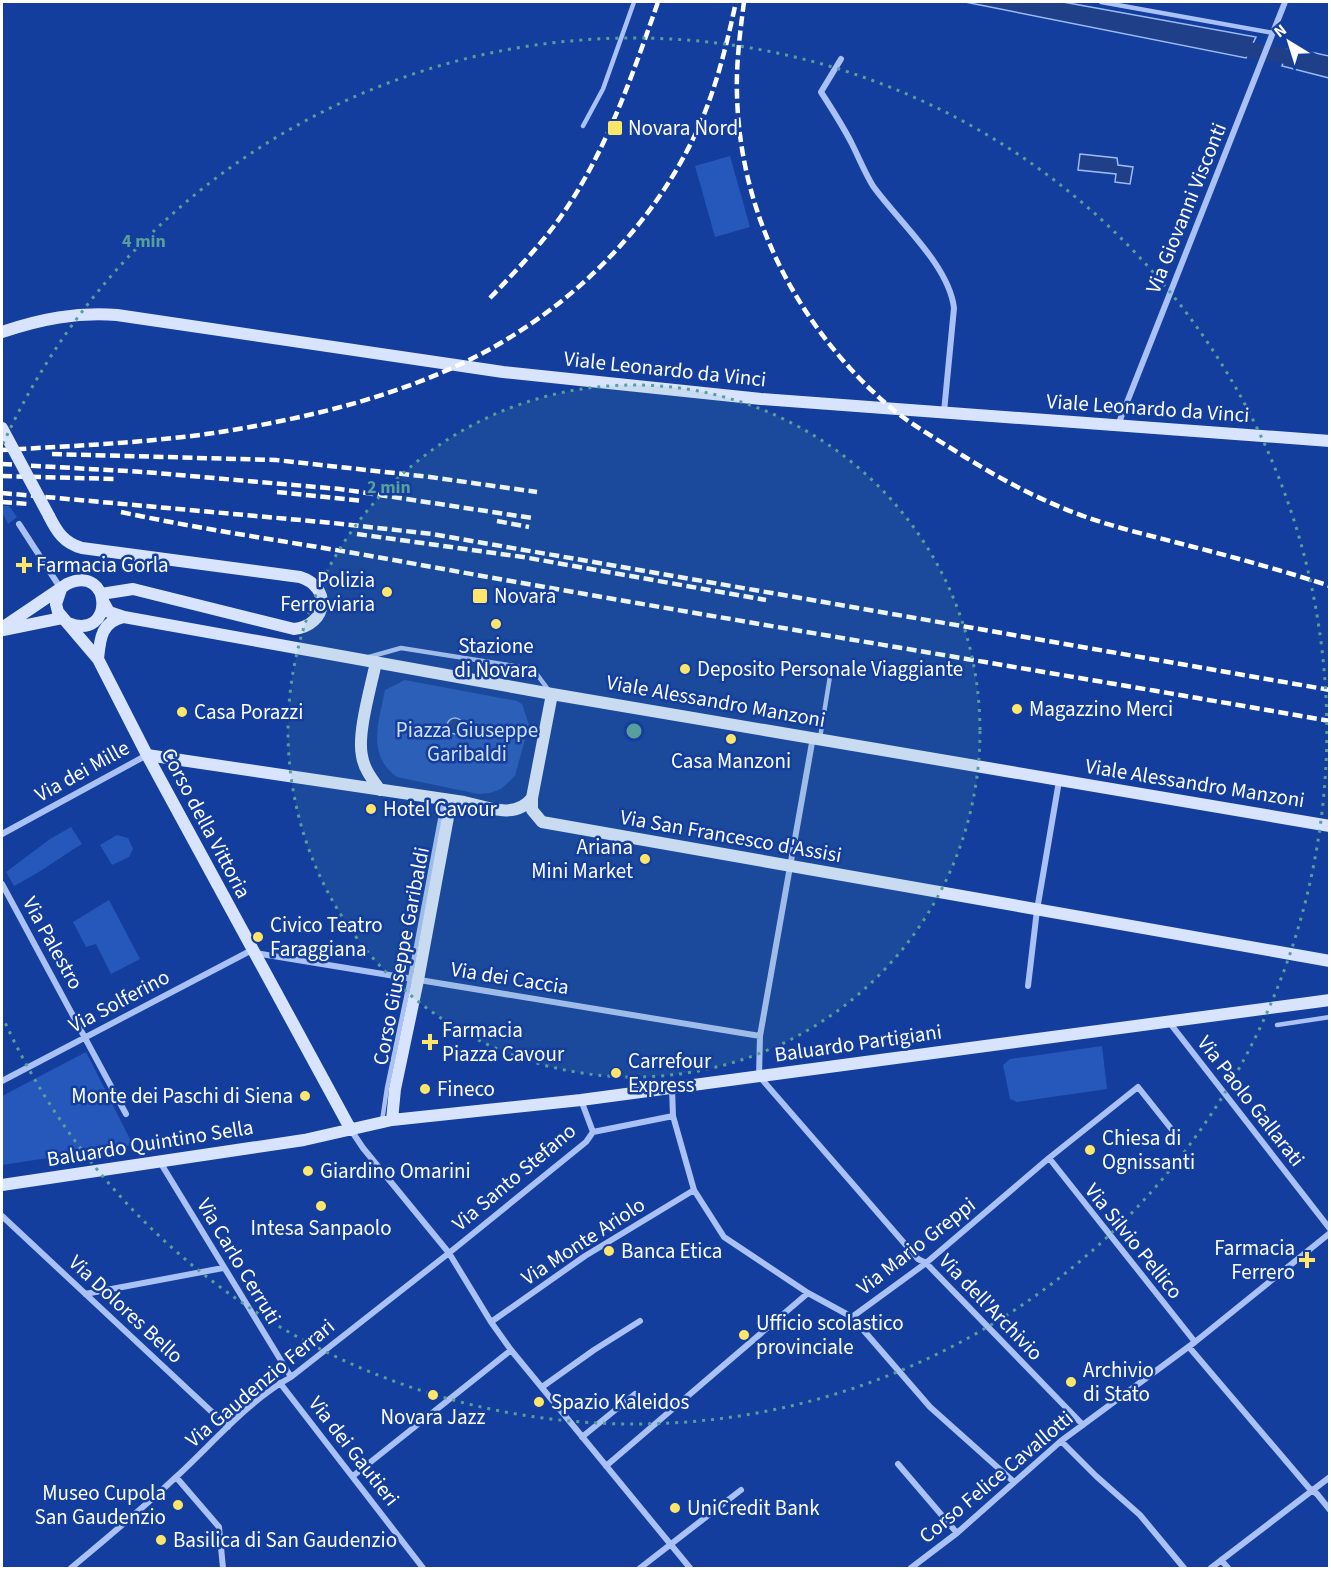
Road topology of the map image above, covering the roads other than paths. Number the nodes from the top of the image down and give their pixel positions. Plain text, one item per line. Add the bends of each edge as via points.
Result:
1 (634, 2) edge
2 (1101, 2) edge
3 (1285, 2) edge
4 (1273, 33) junction
5 (841, 59) dead end
6 (583, 126) dead end
7 (2, 332) edge
8 (944, 413) junction
9 (1117, 426) junction
10 (2, 428) edge
11 (1329, 441) edge
12 (19, 524) dead end
13 (61, 589) junction
14 (102, 597) junction
15 (124, 617) junction
16 (65, 621) junction
17 (2, 629) edge
18 (98, 659) junction
19 (360, 659) junction
20 (376, 662) junction
21 (831, 670) dead end
22 (552, 694) junction
23 (816, 738) junction
24 (147, 755) junction
25 (1059, 781) junction
26 (380, 790) junction
27 (532, 798) junction
28 (447, 800) junction
29 (1329, 826) edge
30 (2, 834) edge
31 (790, 866) junction
32 (2, 884) edge
33 (1037, 910) junction
34 (253, 952) junction
35 (1329, 961) edge
36 (414, 979) junction
37 (1028, 986) dead end
38 (1329, 1000) edge
39 (1329, 1017) edge
40 (1169, 1021) junction
41 (1276, 1024) dead end
42 (760, 1036) junction
43 (86, 1037) junction
44 (759, 1076) junction
45 (2, 1081) edge
46 (672, 1088) junction
47 (581, 1100) junction
48 (126, 1114) dead end
49 (673, 1116) junction
50 (387, 1121) junction
51 (351, 1130) junction
52 (1173, 1131) dead end
53 (593, 1132) junction
54 (1048, 1158) junction
55 (162, 1166) junction
56 (2, 1185) edge
57 (694, 1190) junction
58 (2, 1216) edge
59 (8, 1222) junction
60 (2, 1226) edge
61 (1329, 1231) edge
62 (449, 1253) junction
63 (926, 1263) junction
64 (223, 1268) junction
65 (808, 1293) junction
66 (86, 1294) junction
67 (852, 1317) junction
68 (640, 1321) dead end
69 (491, 1322) junction
70 (1192, 1345) junction
71 (509, 1352) junction
72 (291, 1377) junction
73 (280, 1383) junction
74 (542, 1387) junction
75 (635, 1394) dead end
76 (1083, 1425) junction
77 (228, 1426) junction
78 (582, 1437) junction
79 (1061, 1442) junction
80 (898, 1464) dead end
81 (606, 1466) junction
82 (353, 1476) junction
83 (176, 1477) junction
84 (1329, 1477) edge
85 (1014, 1482) junction
86 (741, 1490) dead end
87 (1311, 1491) junction
88 (1329, 1510) edge
89 (957, 1533) junction
90 (670, 1545) junction
91 (1221, 1560) junction
92 (914, 1568) edge
93 (71, 1569) edge
94 (223, 1569) edge
95 (423, 1569) edge
96 (640, 1569) edge
97 (690, 1569) edge
98 (1184, 1569) edge
99 (1211, 1569) edge
100 (1228, 1569) edge

1 - 6 lane via 603,89
2 - 4 lane
3 - 4 street, Via Giovanni Visconti
4 - 9 street, Via Giovanni Visconti
5 - 8 street via 821,92 875,188 922,247 953,295
7 - 8 street, Viale Leonardo da Vinci via 56,317 117,315 503,372 761,399
8 - 9 street, Viale Leonardo da Vinci
9 - 11 street, Viale Leonardo da Vinci
10 - 14 street, bridge via 58,534 73,546 300,577 315,585 322,601 317,618 294,629 133,589
12 - 13 street
13 - 14 street via 74,580 82,580 97,587
13 - 16 street via 56,604
13 - 17 street
14 - 15 street, Viale Alessandro Manzoni via 109,612
14 - 16 street via 100,615 89,625 82,627
15 - 18 street via 103,630
15 - 19 street, Viale Alessandro Manzoni
16 - 17 street
16 - 18 street, Corso della Vittoria
18 - 24 street, Corso della Vittoria
19 - 20 street, Viale Alessandro Manzoni
19 - 22 lane via 401,648 533,669
20 - 22 street, Viale Alessandro Manzoni
20 - 26 street via 360,744 362,759
21 - 23 lane
22 - 23 street, Viale Alessandro Manzoni
22 - 27 street
23 - 25 street, Viale Alessandro Manzoni
23 - 31 street
24 - 26 street
24 - 30 street, Via dei Mille
24 - 34 street, Corso della Vittoria
25 - 29 street, Viale Alessandro Manzoni
25 - 33 street
26 - 28 street
27 - 28 street via 512,812
27 - 31 street, Via San Francesco d'Assisi via 532,810 542,822
28 - 36 street, Corso Giuseppe Garibaldi
31 - 33 street, Via San Francesco d'Assisi
31 - 42 street
32 - 43 street, Via Palestro
33 - 35 street, Via San Francesco d'Assisi
33 - 37 street
34 - 36 street, Via dei Caccia
34 - 43 street, Via Solferino
34 - 51 street, Corso della Vittoria
36 - 42 street, Via dei Caccia
36 - 50 street, Corso Giuseppe Garibaldi
38 - 40 street, Baluardo Partigiani
39 - 41 lane
40 - 44 street, Baluardo Partigiani
40 - 61 street, Via Paolo Gallarati
42 - 44 street
43 - 45 street, Via Solferino
43 - 48 street, Via Palestro
44 - 46 street, Baluardo Partigiani
44 - 63 street, Via dell'Archivio
46 - 47 street, Baluardo Partigiani
46 - 49 street, Via Mario Greppi
47 - 50 street, Baluardo Partigiani
47 - 53 street
49 - 53 street, Via Santo Stefano
49 - 57 street, Via Mario Greppi
50 - 51 street, Baluardo Partigiani
51 - 55 street, Baluardo Quintino Sella
51 - 62 street
52 - 54 street, Via Mario Greppi via 1138,1087
53 - 62 street, Via Santo Stefano via 586,1142
54 - 63 street, Via Mario Greppi
54 - 70 street, Via Silvio Pellico
55 - 56 street, Baluardo Quintino Sella
55 - 64 street, Via Carlo Cerruti
57 - 65 street, Via Mario Greppi via 724,1237
57 - 69 street, Via Monte Ariolo via 585,1256
58 - 59 street, Via Dolores Bello
59 - 60 street
59 - 66 street, Via Dolores Bello
61 - 70 street, Corso Felice Cavallotti
62 - 69 street
62 - 72 street, Via Gaudenzio Ferrari
63 - 67 street, Via Mario Greppi
63 - 76 street, Via dell'Archivio
64 - 66 street
64 - 72 street, Via Carlo Cerruti
65 - 67 street, Via Mario Greppi
65 - 81 street
66 - 77 street, Via Dolores Bello
67 - 85 street via 930,1407
68 - 74 street
69 - 71 street
70 - 76 street, Corso Felice Cavallotti
70 - 87 street, Via Silvio Pellico
71 - 74 street
71 - 82 street
72 - 73 street, Via Gaudenzio Ferrari
73 - 77 street, Via Gaudenzio Ferrari
73 - 82 street, Via dei Gautieri
74 - 78 street
75 - 78 street
76 - 79 street, Corso Felice Cavallotti
77 - 83 street, Via Gaudenzio Ferrari
78 - 81 street
79 - 85 street, Corso Felice Cavallotti
79 - 98 street via 1140,1515
80 - 89 street
81 - 90 street
82 - 95 street, Via dei Gautieri
83 - 93 street, Via Gaudenzio Ferrari
83 - 94 street via 219,1527
84 - 87 street
85 - 89 street, Corso Felice Cavallotti
86 - 90 street
87 - 88 street, Via Silvio Pellico
87 - 91 street
89 - 92 street, Corso Felice Cavallotti
90 - 96 street
90 - 97 street
91 - 99 street
91 - 100 street

